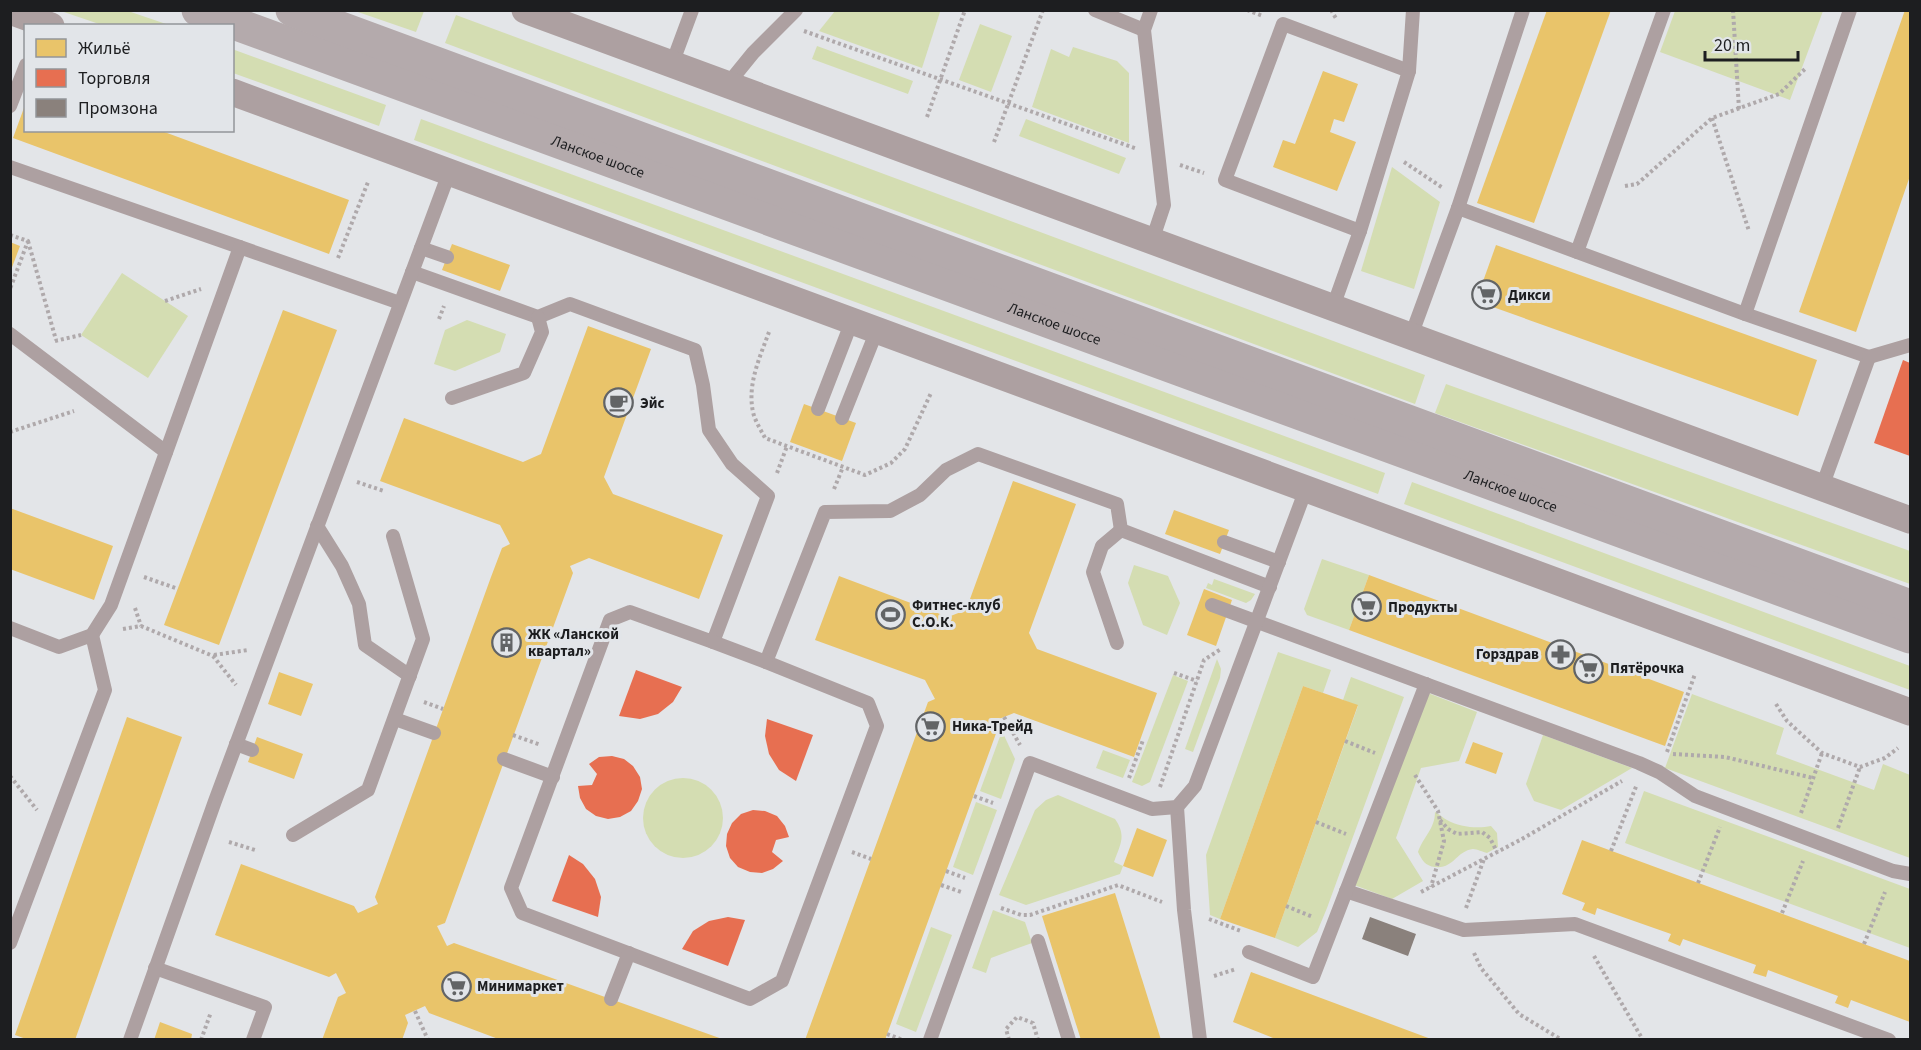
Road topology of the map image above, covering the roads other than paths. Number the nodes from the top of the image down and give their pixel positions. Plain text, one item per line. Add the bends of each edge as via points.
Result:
1 (198, 10) edge
2 (292, 10) edge
3 (692, 10) edge
4 (796, 10) edge
5 (1095, 10) edge
6 (1151, 10) edge
7 (1413, 10) edge
8 (1523, 10) edge
9 (1664, 10) edge
10 (1850, 10) edge
11 (10, 11) edge
12 (534, 12) edge
13 (46, 24) edge
14 (1144, 30) junction
15 (672, 64) junction
16 (24, 70) edge
17 (1409, 71) junction
18 (727, 85) junction
19 (234, 93) edge
20 (10, 106) edge
21 (10, 167) edge
22 (449, 173) junction
23 (1458, 208) junction
24 (1360, 231) junction
25 (1152, 241) junction
26 (240, 247) junction
27 (421, 248) junction
28 (1577, 252) junction
29 (447, 257) dead end
30 (412, 272) junction
31 (400, 303) junction
32 (1333, 308) junction
33 (1745, 314) junction
34 (538, 317) junction
35 (865, 325) junction
36 (10, 334) edge
37 (1411, 336) junction
38 (1911, 345) edge
39 (1869, 357) junction
40 (452, 398) dead end
41 (818, 409) dead end
42 (842, 418) dead end
43 (166, 452) junction
44 (1822, 488) junction
45 (1306, 489) junction
46 (1911, 520) edge
47 (317, 526) junction
48 (1121, 530) junction
49 (393, 536) dead end
50 (1224, 542) dead end
51 (1279, 562) junction
52 (1270, 587) junction
53 (1212, 605) dead end
54 (1911, 606) edge
55 (1257, 621) junction
56 (10, 628) edge
57 (92, 635) junction
58 (1911, 637) edge
59 (713, 642) junction
60 (1117, 643) dead end
61 (766, 662) junction
62 (410, 676) junction
63 (1426, 684) junction
64 (1911, 712) edge
65 (395, 719) junction
66 (434, 734) dead end
67 (236, 744) junction
68 (252, 750) dead end
69 (504, 759) dead end
70 (553, 777) junction
71 (1177, 807) junction
72 (293, 834) dead end
73 (1911, 874) edge
74 (1346, 891) junction
75 (1038, 941) dead end
76 (10, 943) edge
77 (1249, 952) road end
78 (629, 953) junction
79 (155, 968) junction
80 (611, 999) dead end
81 (130, 1040) edge
82 (253, 1040) edge
83 (930, 1040) edge
84 (1069, 1040) edge
85 (1200, 1040) edge
86 (1889, 1040) edge

1 - 58 main road, Ланское шоссе
2 - 54 main road, Ланское шоссе
3 - 15 lane
4 - 18 lane
5 - 14 lane
6 - 14 lane
7 - 17 lane
8 - 23 lane
9 - 28 lane
10 - 33 lane
11 - 13 street
12 - 15 street
14 - 25 lane via 1164,205
15 - 18 street
16 - 20 lane
17 - 24 lane
17 - 24 lane via 1283,24 1225,180
18 - 25 street
19 - 22 street
21 - 26 lane
22 - 27 lane
22 - 35 street
23 - 28 lane
23 - 37 lane
24 - 32 lane
25 - 32 street
26 - 31 lane
26 - 43 lane
27 - 29 lane
27 - 30 lane
28 - 33 lane
30 - 31 lane
30 - 34 lane
31 - 47 lane
32 - 37 street
33 - 39 lane
34 - 40 lane via 542,332 524,372
34 - 59 lane via 570,304 695,350 709,430 732,464 768,496
35 - 41 lane
35 - 42 lane
35 - 45 street
36 - 43 lane
37 - 44 street
38 - 39 lane
39 - 44 lane
43 - 57 lane via 111,605
44 - 46 street
45 - 51 lane
45 - 64 street
47 - 62 lane via 342,566 359,604 365,645
47 - 67 lane
48 - 52 lane
48 - 60 lane via 1102,546 1094,572
48 - 61 lane via 1117,504 978,454 946,470 920,495 890,511 825,512
49 - 62 lane via 423,639
50 - 51 lane
51 - 52 lane
52 - 55 lane
53 - 55 lane
55 - 63 lane
55 - 71 lane via 1195,786
56 - 57 lane via 59,647
57 - 76 lane via 105,690
59 - 61 lane
59 - 70 lane via 630,612 610,620
61 - 78 lane via 868,703 877,726 782,981 750,999
62 - 65 lane
63 - 73 lane via 1644,765 1695,796 1893,872
63 - 74 lane
65 - 66 lane
65 - 72 lane via 368,790
67 - 68 lane
67 - 79 lane
69 - 70 lane
70 - 78 lane via 511,888 522,913
71 - 83 lane via 1152,809 1030,763
71 - 85 lane via 1184,910
74 - 77 lane via 1313,977
74 - 86 lane via 1461,929 1575,924
75 - 84 lane
78 - 80 lane
79 - 81 lane
79 - 82 lane via 265,1007

